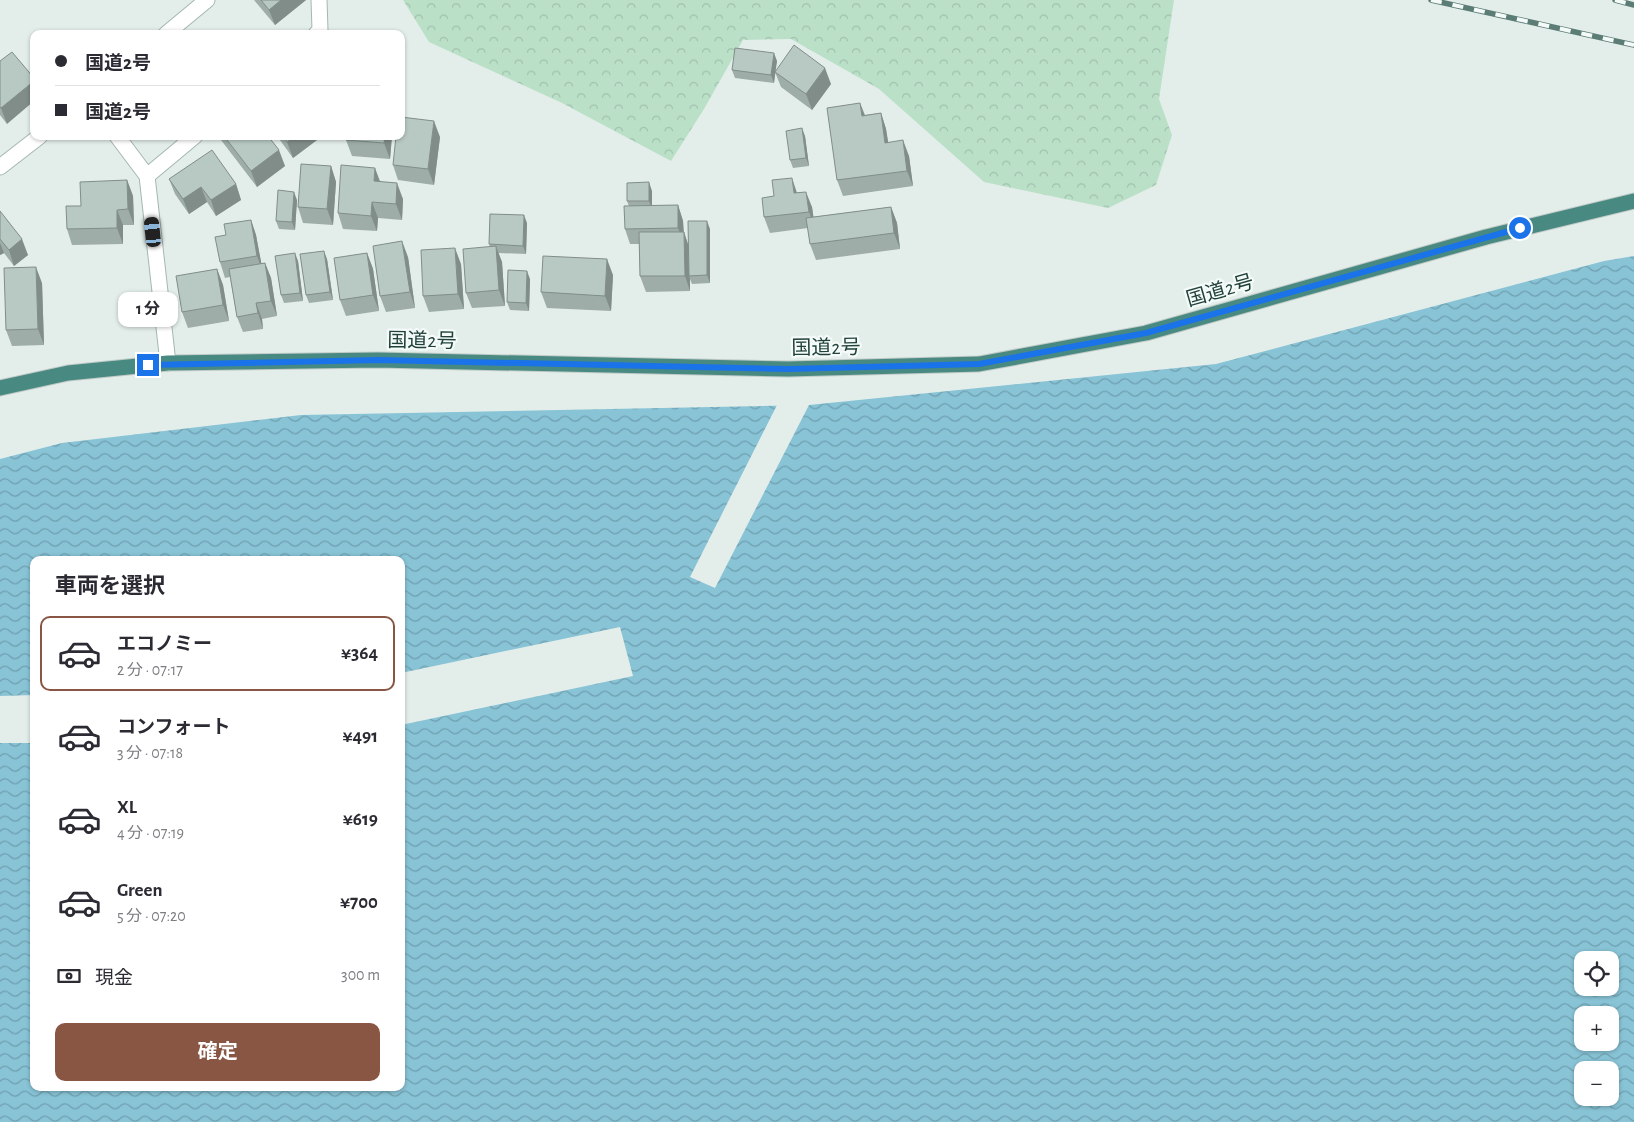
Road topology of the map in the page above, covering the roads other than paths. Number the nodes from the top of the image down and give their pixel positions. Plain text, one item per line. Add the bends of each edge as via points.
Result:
1 (206, 0) edge
2 (319, 0) edge
3 (171, 30) edge
4 (320, 30) edge
5 (35, 140) edge
6 (120, 140) edge
7 (189, 140) edge
8 (0, 167) edge
9 (147, 176) junction
10 (1634, 201) edge
11 (168, 363) junction
12 (0, 388) edge

1 - 3 street
2 - 4 street
5 - 8 street
6 - 9 street
7 - 9 street
9 - 11 street
10 - 11 highway, 国道2号 via 1486,237 1146,333 979,364 788,369 378,360
11 - 12 highway, 国道2号 via 68,373

